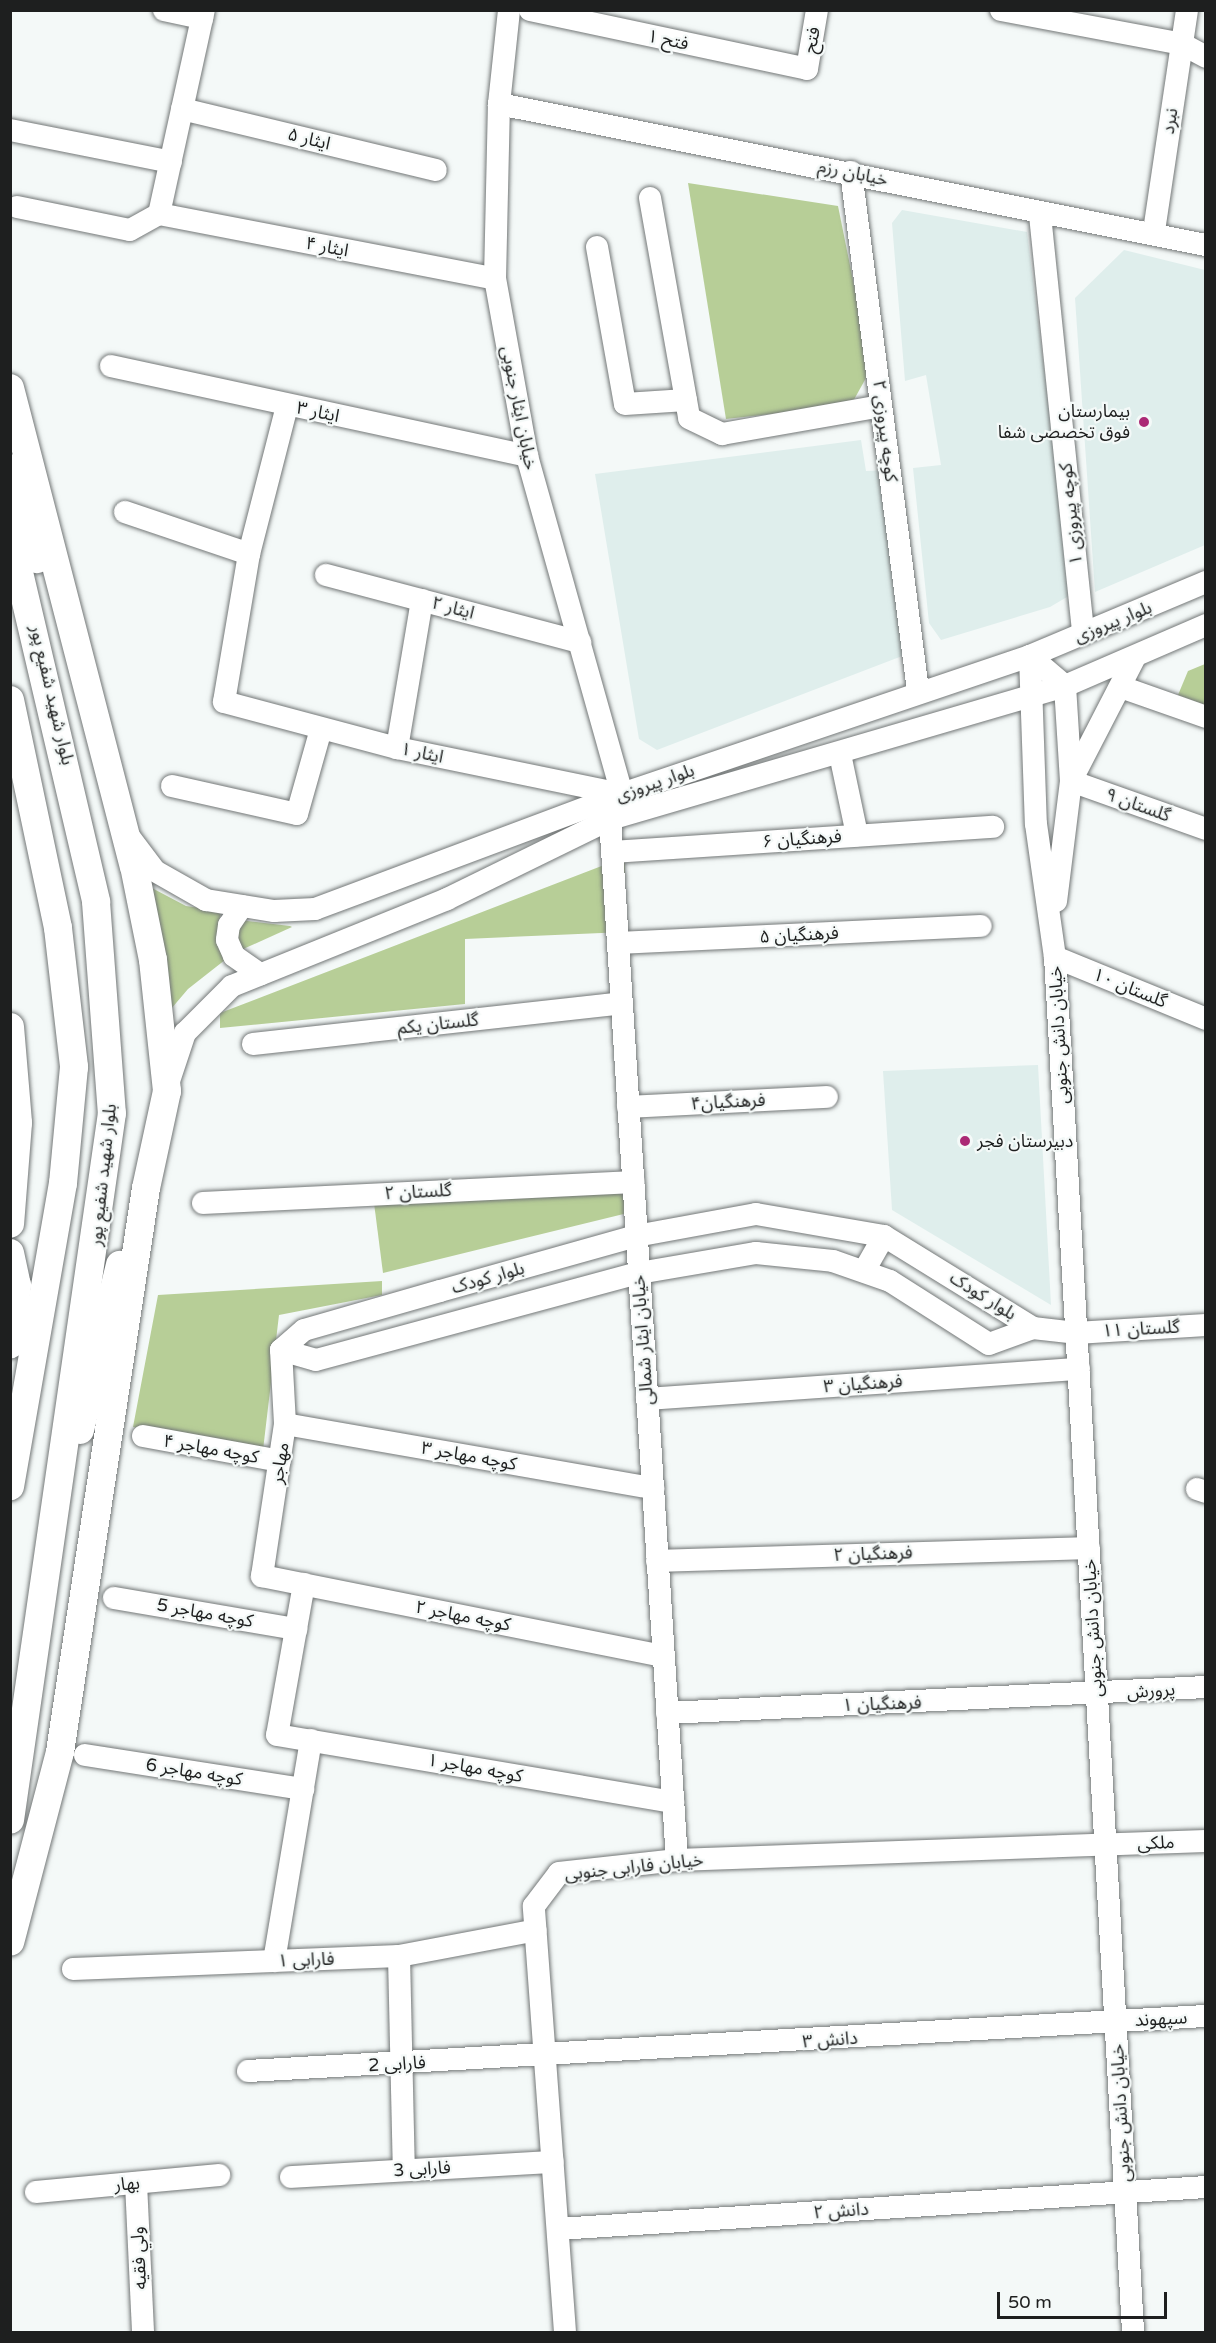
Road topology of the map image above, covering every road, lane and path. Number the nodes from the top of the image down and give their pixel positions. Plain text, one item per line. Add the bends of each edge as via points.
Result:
1 (164, 10) edge
2 (509, 10) edge
3 (530, 10) edge
4 (817, 10) edge
5 (1001, 10) edge
6 (1187, 10) edge
7 (203, 14) edge
8 (1182, 44) junction
9 (1206, 57) edge
10 (807, 69) joint
11 (499, 104) junction
12 (182, 109) junction
13 (10, 130) edge
14 (171, 162) junction
15 (435, 170) dead end
16 (851, 172) junction
17 (650, 198) dead end
18 (16, 207) dead end
19 (159, 214) junction
20 (1040, 214) junction
21 (1154, 231) junction
22 (1206, 245) edge
23 (597, 247) dead end
24 (495, 279) junction
25 (111, 366) dead end
26 (10, 388) edge
27 (686, 400) junction
28 (287, 406) junction
29 (881, 406) junction
30 (527, 456) junction
31 (10, 468) edge
32 (125, 512) dead end
33 (10, 534) edge
34 (249, 554) junction
35 (326, 575) dead end
36 (1206, 582) edge
37 (423, 600) junction
38 (1206, 625) edge
39 (1083, 634) junction
40 (580, 642) junction
41 (1029, 656) junction
42 (1134, 659) junction
43 (86, 664) junction
44 (1065, 686) junction
45 (1121, 687) junction
46 (918, 691) junction
47 (1029, 695) junction
48 (10, 700) edge
49 (1206, 717) edge
50 (321, 729) junction
51 (397, 748) junction
52 (840, 754) junction
53 (1071, 781) junction
54 (172, 786) dead end
55 (622, 794) junction
56 (610, 819) junction
57 (121, 826) junction
58 (993, 827) dead end
59 (1206, 829) edge
60 (857, 835) junction
61 (612, 852) junction
62 (242, 906) junction
63 (1053, 923) junction
64 (981, 926) dead end
65 (618, 943) junction
66 (1055, 957) junction
67 (260, 974) junction
68 (622, 1003) junction
69 (1206, 1019) edge
70 (10, 1028) edge
71 (253, 1044) dead end
72 (12, 1056) edge
73 (167, 1091) junction
74 (827, 1097) dead end
75 (628, 1107) junction
76 (633, 1182) junction
77 (146, 1188) junction
78 (203, 1203) dead end
79 (10, 1224) edge
80 (636, 1236) junction
81 (884, 1236) junction
82 (10, 1253) edge
83 (864, 1271) junction
84 (639, 1273) junction
85 (440, 1291) junction
86 (450, 1324) junction
87 (1206, 1326) edge
88 (1033, 1328) junction
89 (1076, 1333) junction
90 (989, 1344) junction
91 (10, 1345) edge
92 (281, 1350) junction
93 (1079, 1370) junction
94 (990, 1376) junction
95 (647, 1399) junction
96 (285, 1424) junction
97 (142, 1436) dead end
98 (280, 1461) junction
99 (58, 1485) junction
100 (10, 1486) edge
101 (653, 1488) junction
102 (1089, 1548) junction
103 (657, 1561) junction
104 (262, 1575) joint
105 (303, 1584) junction
106 (114, 1598) dead end
107 (296, 1629) junction
108 (663, 1656) junction
109 (1206, 1687) edge
110 (1097, 1695) junction
111 (667, 1713) junction
112 (311, 1740) junction
113 (85, 1755) dead end
114 (303, 1789) junction
115 (673, 1802) junction
116 (10, 1820) edge
117 (1206, 1841) edge
118 (1106, 1845) junction
119 (676, 1860) junction
120 (536, 1930) junction
121 (10, 1942) edge
122 (399, 1956) junction
123 (274, 1961) junction
124 (73, 1969) dead end
125 (1206, 2016) edge
126 (1116, 2022) junction
127 (545, 2058) junction
128 (402, 2064) junction
129 (249, 2071) dead end
130 (553, 2162) junction
131 (404, 2170) junction
132 (219, 2175) dead end
133 (291, 2176) dead end
134 (136, 2183) junction
135 (1206, 2187) edge
136 (36, 2192) dead end
137 (1125, 2192) junction
138 (558, 2229) junction
139 (143, 2332) edge
140 (565, 2332) edge
141 (1133, 2332) edge

1 - 7 street
2 - 11 street, خیابان ایثار جنوبی
3 - 10 street, فتح ۱
4 - 10 street, فتح
5 - 8 street
6 - 8 street, نبرد
7 - 12 street
8 - 9 street
8 - 21 street, نبرد
11 - 16 street, خیابان رزم
11 - 24 street, خیابان ایثار جنوبی
12 - 14 street
12 - 15 street, ایثار ۵
13 - 14 street
14 - 19 street
16 - 20 street, خیابان رزم
16 - 29 street, کوچه پیروزی ۲
17 - 27 street
18 - 19 street via 130,230
19 - 24 street, ایثار ۴
20 - 21 street, خیابان رزم
20 - 39 street, کوچه پیروزی ۱
21 - 22 street, خیابان رزم
23 - 27 street via 625,404
24 - 30 street, خیابان ایثار جنوبی
25 - 28 street, ایثار ۳
26 - 43 main road
27 - 29 street via 689,418 722,434
28 - 30 street, ایثار ۳
28 - 34 street
29 - 46 street, کوچه پیروزی ۲
30 - 40 street, خیابان ایثار جنوبی
31 - 43 main road via 44,586
32 - 34 street
33 - 99 main road, بلوار شهید شفیع پور via 75,794 96,902 109,1013 112,1113 106,1175
34 - 50 street, ایثار ۱ via 224,702
35 - 37 street, ایثار ۲
36 - 39 street, بلوار پیروزی
37 - 40 street, ایثار ۲
37 - 51 street
38 - 42 street, بلوار پیروزی
39 - 41 street, بلوار پیروزی
40 - 55 street, خیابان ایثار جنوبی
41 - 44 street
41 - 46 street, بلوار پیروزی
41 - 47 street, خیابان دانش جنوبی
42 - 44 street, بلوار پیروزی
42 - 45 street, خیابان دانش جنوبی
43 - 57 main road
44 - 47 street, بلوار پیروزی
44 - 53 street, خیابان دانش جنوبی
45 - 49 street
45 - 53 street, خیابان دانش جنوبی
46 - 55 street, بلوار پیروزی
47 - 52 street, بلوار پیروزی
47 - 63 street, خیابان دانش جنوبی via 1036,824
48 - 100 main road, بلوار شهید شفیع پور via 58,928 74,1067 63,1183
50 - 51 street, ایثار ۱
50 - 54 street via 297,814
51 - 55 street, ایثار ۱
52 - 56 street, بلوار پیروزی
52 - 60 street
53 - 59 street, گلستان ۹
53 - 63 street, خیابان دانش جنوبی
55 - 62 street, بلوار پیروزی via 315,909
56 - 61 street, خیابان ایثار شمالی
56 - 67 street, بلوار پیروزی via 447,899
57 - 62 street, بلوار پیروزی via 155,871 206,900
57 - 73 main road via 153,960
58 - 60 street, فرهنگیان ۶
60 - 61 street, فرهنگیان ۶
61 - 65 street, خیابان ایثار شمالی
62 - 67 street via 229,925 227,940 234,956
63 - 66 street, خیابان دانش جنوبی
64 - 65 street, فرهنگیان ۵
65 - 68 street, خیابان ایثار شمالی
66 - 69 street, گلستان ۱۰
66 - 89 street, خیابان دانش جنوبی
67 - 73 street, بلوار پیروزی via 231,986 201,1012 185,1033
68 - 71 street, گلستان یکم
68 - 75 street, خیابان ایثار شمالی
70 - 72 main road
72 - 79 main road via 18,1123
73 - 77 main road
74 - 75 street, فرهنگیان۴
75 - 76 street, خیابان ایثار شمالی
76 - 78 street, گلستان ۲
76 - 80 street, خیابان ایثار شمالی
77 - 99 main road via 123,1253 89,1407
77 - 121 main road via 60,1752
80 - 81 street, بلوار کودک via 756,1214
80 - 84 street, خیابان ایثار شمالی
80 - 85 street, بلوار کودک
81 - 83 street
81 - 88 street, بلوار کودک
82 - 91 main road via 17,1285
83 - 84 street, بلوار کودک via 833,1261 756,1253
83 - 90 street, بلوار کودک via 890,1281
84 - 86 street, بلوار کودک
84 - 95 street, خیابان ایثار شمالی
85 - 86 street
85 - 92 street, بلوار کودک via 304,1330
86 - 92 street, بلوار کودک via 316,1360
87 - 89 street, گلستان ۱۱
88 - 89 street, گلستان ۱۱
88 - 90 street, بلوار کودک
89 - 93 street, خیابان دانش جنوبی
90 - 94 street
92 - 96 street, مهاجر
93 - 94 street, فرهنگیان ۳
93 - 102 street, خیابان دانش جنوبی
94 - 95 street, فرهنگیان ۳
95 - 101 street, خیابان ایثار شمالی
96 - 98 street, مهاجر
96 - 101 street, کوچه مهاجر ۳
97 - 98 street, کوچه مهاجر ۴
98 - 104 street, مهاجر
99 - 116 main road, بلوار شهید شفیع پور
101 - 103 street, خیابان ایثار شمالی
102 - 103 street, فرهنگیان ۲
102 - 110 street, خیابان دانش جنوبی
103 - 108 street, خیابان ایثار شمالی
104 - 105 street, کوچه مهاجر ۲
105 - 107 street
105 - 108 street, کوچه مهاجر ۲
106 - 107 street, کوچه مهاجر 5
107 - 112 street, کوچه مهاجر ۱ via 277,1735
108 - 111 street, خیابان ایثار شمالی
109 - 110 street, پرورش
110 - 111 street, فرهنگیان ۱
110 - 118 street, خیابان دانش جنوبی
111 - 115 street, خیابان ایثار شمالی
112 - 114 street
112 - 115 street, کوچه مهاجر ۱
113 - 114 street, کوچه مهاجر 6
114 - 123 street
115 - 119 street, خیابان ایثار شمالی
117 - 118 street, ملکی
118 - 119 street, خیابان فارابی جنوبی
118 - 126 street, خیابان دانش جنوبی
119 - 120 street, خیابان فارابی جنوبی via 559,1873 534,1906
120 - 122 street, فارابی ۱
120 - 127 street, خیابان فارابی جنوبی
122 - 123 street, فارابی ۱
122 - 128 street
123 - 124 street, فارابی ۱
125 - 126 street, سپهوند
126 - 127 street, دانش ۳
126 - 137 street, خیابان دانش جنوبی
127 - 128 street, فارابی 2
127 - 130 street, خیابان فارابی جنوبی
128 - 129 street, فارابی 2
128 - 131 street
130 - 131 street, فارابی 3
130 - 138 street, خیابان فارابی جنوبی
131 - 133 street, فارابی 3
132 - 134 street, بهار
134 - 136 street, بهار
134 - 139 street, ولي فقيه
135 - 137 street
137 - 138 street, دانش ۲
137 - 141 street, خیابان دانش جنوبی
138 - 140 street, خیابان فارابی جنوبی

